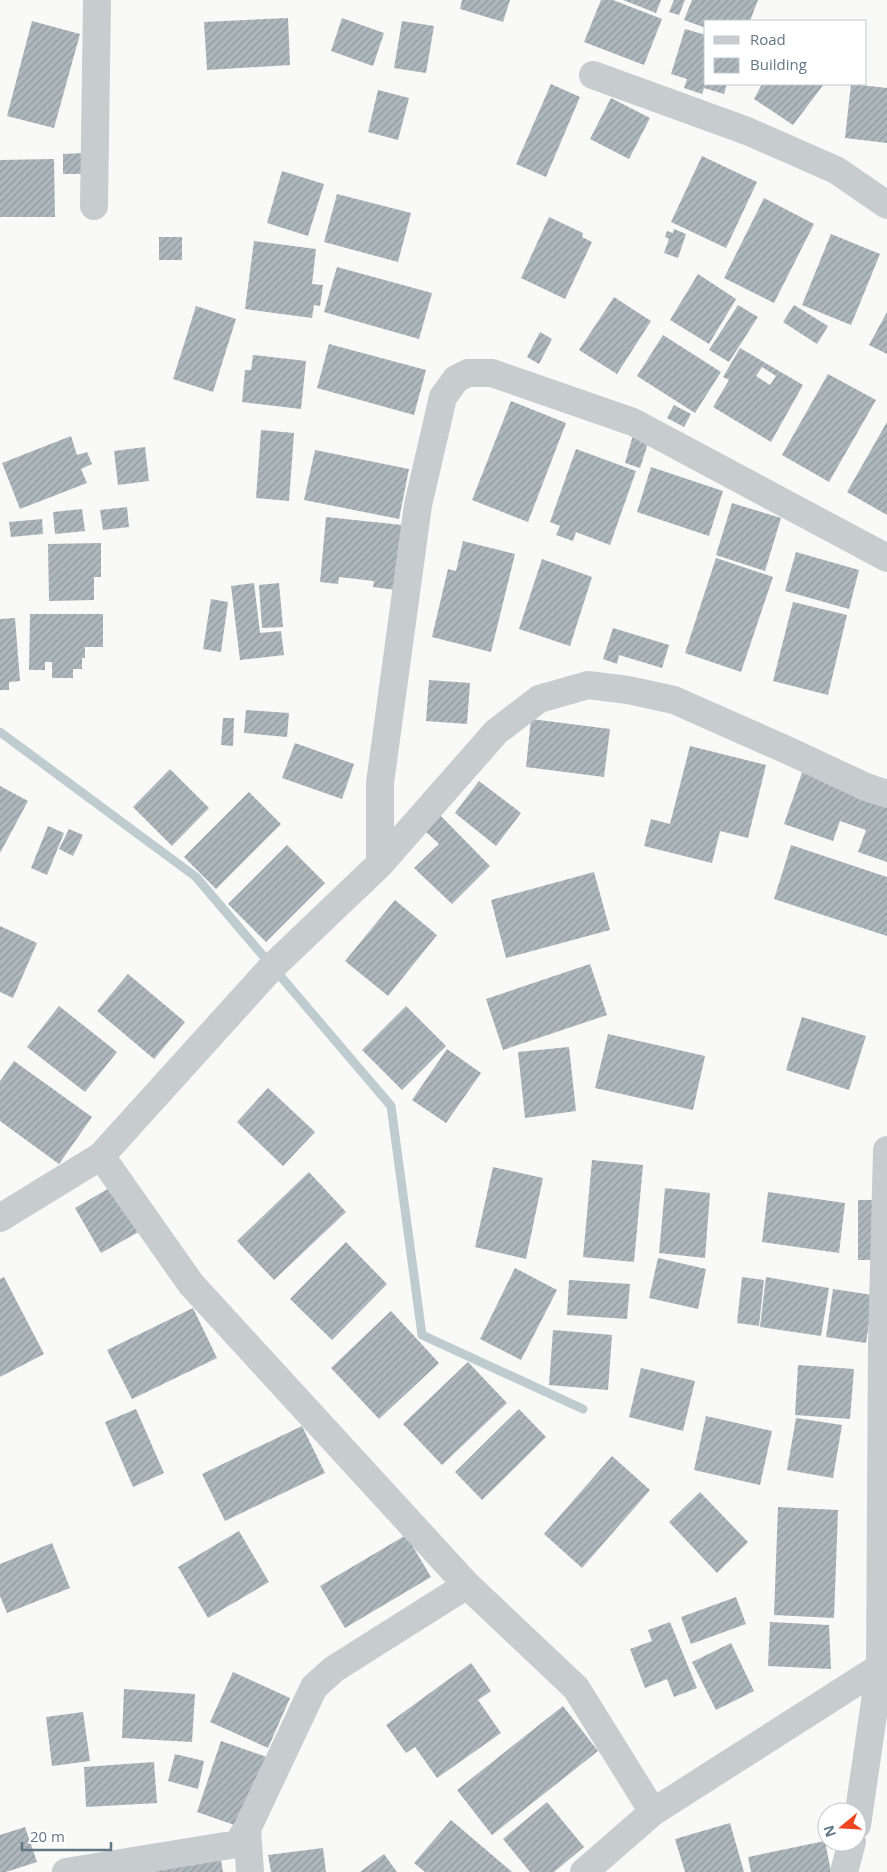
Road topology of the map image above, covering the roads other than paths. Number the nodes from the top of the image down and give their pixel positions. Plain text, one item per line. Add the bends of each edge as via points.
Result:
1 (97, 0) edge
2 (593, 75) dead end
3 (94, 206) dead end
4 (887, 206) edge
5 (887, 558) edge
6 (887, 794) edge
7 (380, 864) junction
8 (887, 1150) edge
9 (101, 1156) junction
10 (0, 1218) edge
11 (467, 1585) junction
12 (880, 1667) junction
13 (860, 1802) edge
14 (653, 1812) junction
15 (248, 1829) junction
16 (849, 1852) edge
17 (66, 1872) edge
18 (250, 1872) edge
19 (584, 1872) edge
20 (844, 1872) edge

1 - 3 street
2 - 4 street via 747,132 836,170
5 - 7 street via 633,422 492,373 468,373 456,379 443,397 418,505 380,783
6 - 7 street via 674,700 588,685 539,699 496,732
7 - 9 street via 272,967
8 - 12 street via 882,1333
9 - 10 street
9 - 11 street via 191,1284
11 - 14 street via 576,1688
11 - 15 street via 334,1669 314,1687
12 - 13 street
12 - 14 street
14 - 19 street
15 - 17 street via 237,1844
15 - 18 street
16 - 20 street

